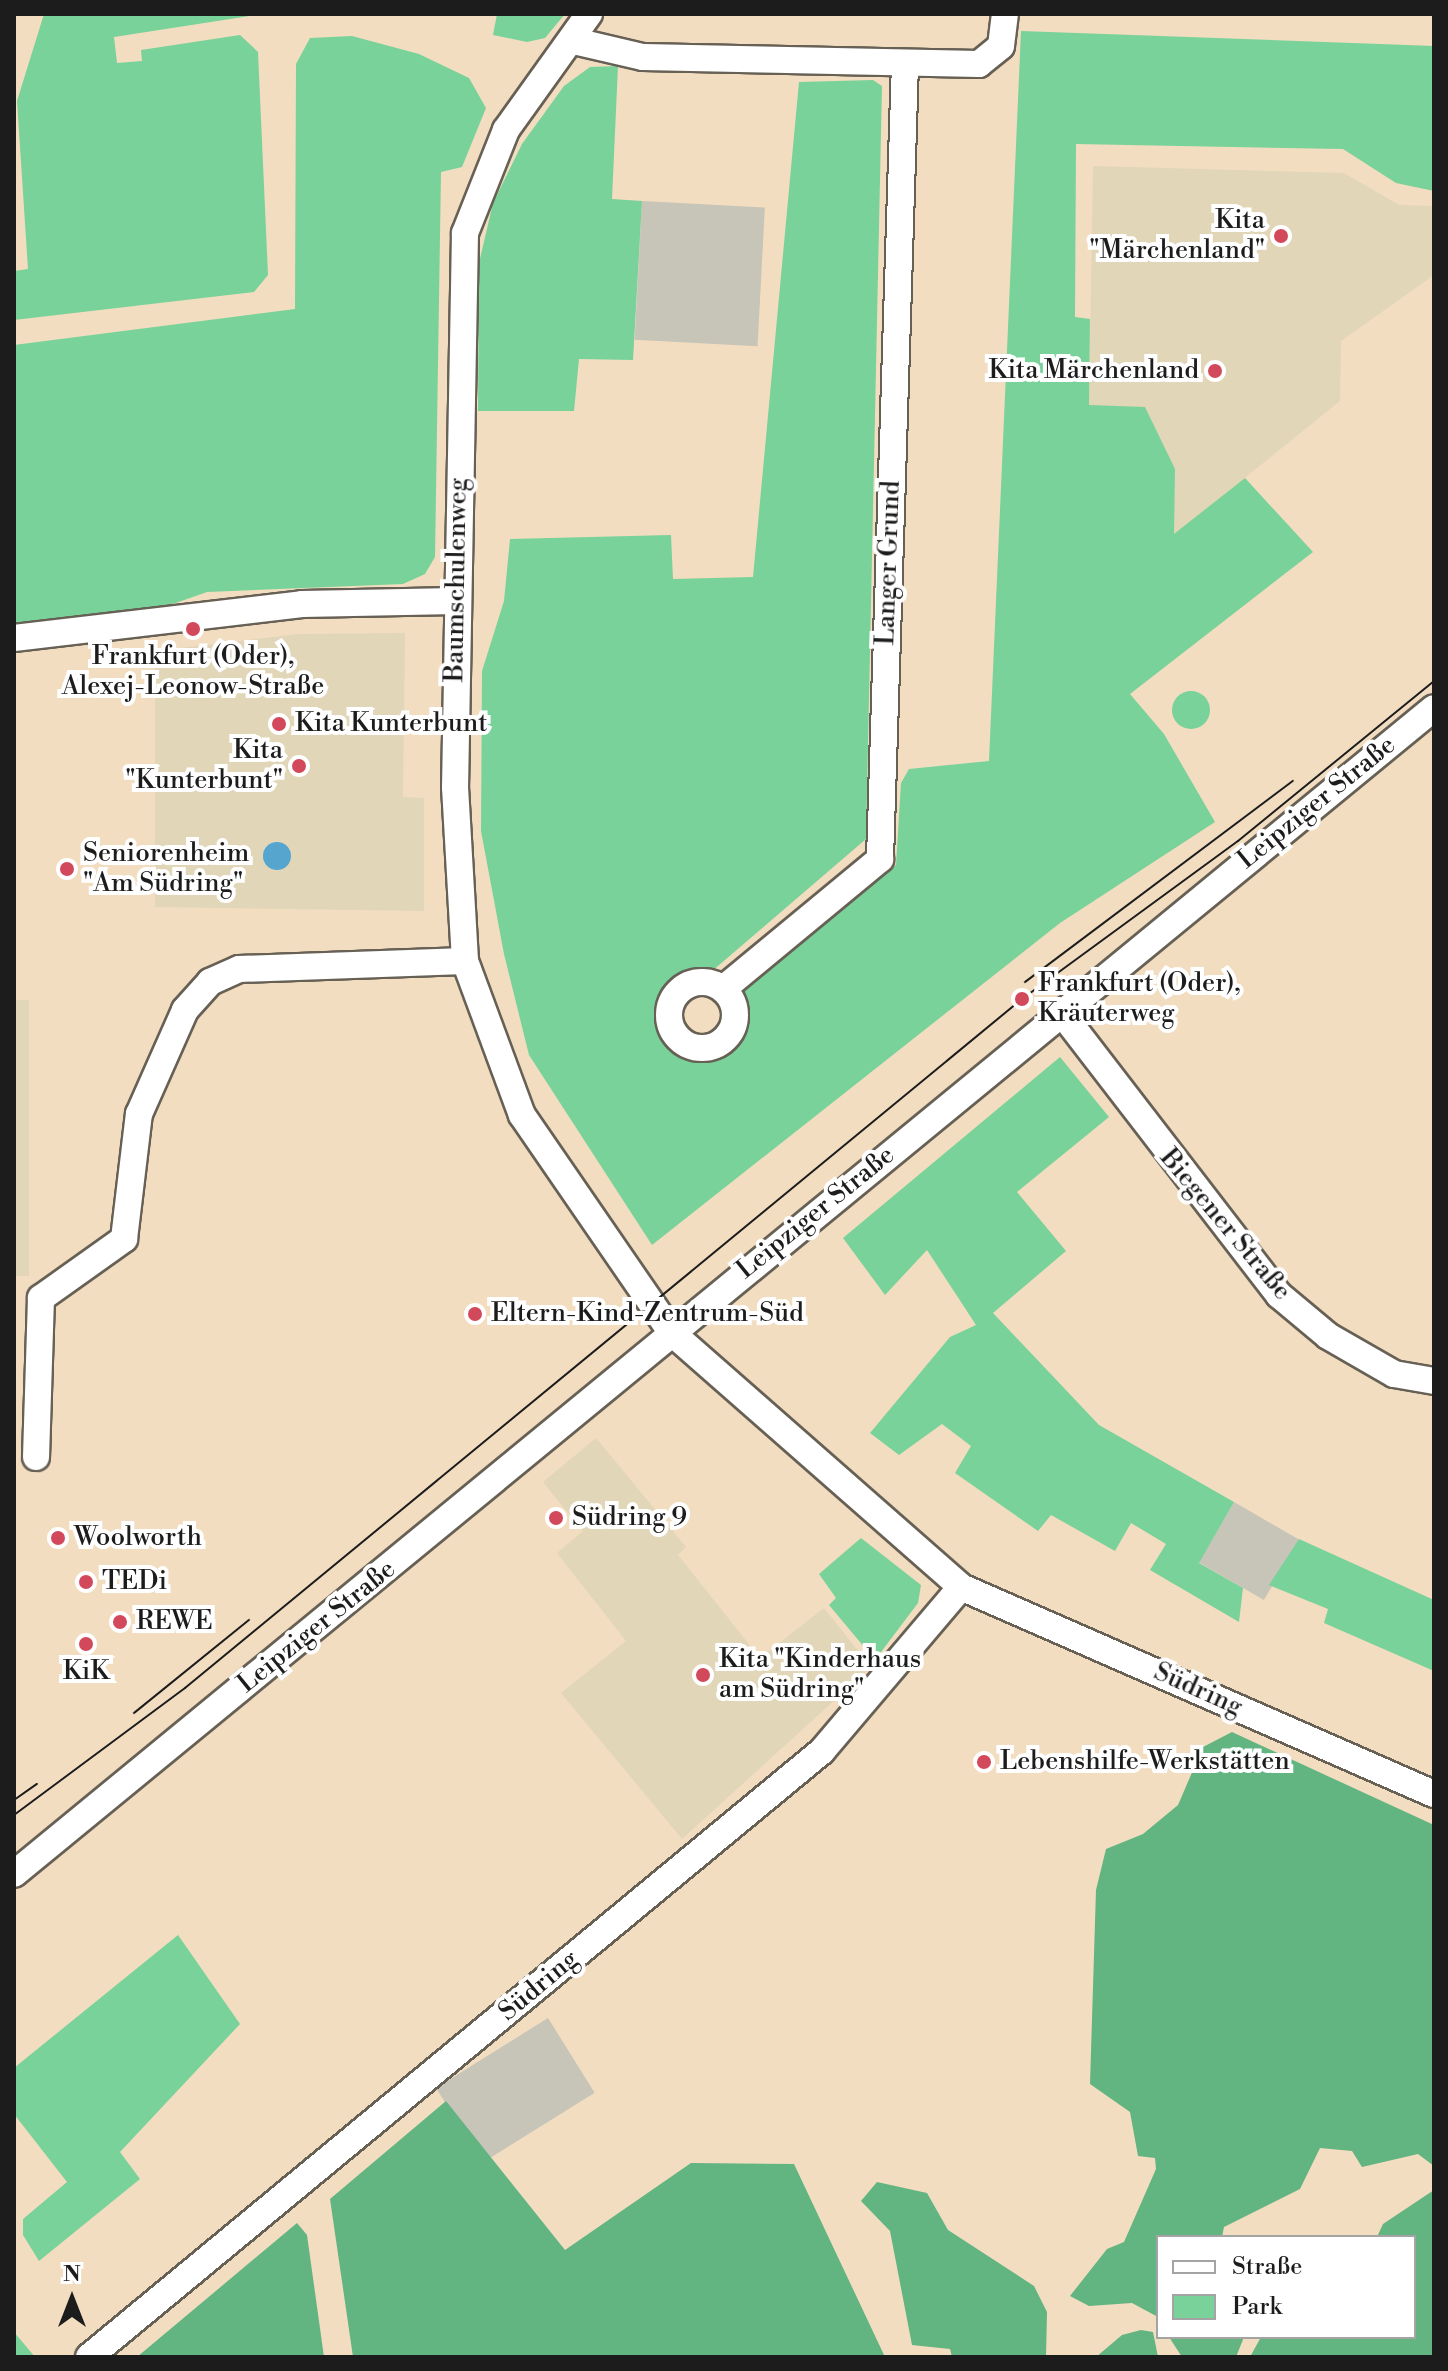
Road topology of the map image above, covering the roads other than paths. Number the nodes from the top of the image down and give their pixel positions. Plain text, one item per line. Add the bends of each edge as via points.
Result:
1 (589, 14) edge
2 (1005, 14) edge
3 (574, 41) junction
4 (905, 64) junction
5 (456, 601) junction
6 (14, 638) edge
7 (1434, 708) edge
8 (465, 961) junction
9 (723, 989) dead end
10 (1061, 1012) junction
11 (671, 1332) junction
12 (1434, 1381) edge
13 (36, 1457) dead end
14 (961, 1587) junction
15 (1434, 1794) edge
16 (14, 1874) edge
17 (89, 2357) edge

1 - 3 street, Baumschulenweg
2 - 4 street via 1001,46 979,64
3 - 4 street via 643,57
3 - 5 street, Baumschulenweg via 506,130 465,233
4 - 9 street, Langer Grund via 880,859
5 - 6 street via 302,604
5 - 8 street, Baumschulenweg
7 - 10 street, Leipziger Straße
8 - 11 street, Baumschulenweg via 522,1115
8 - 13 street via 239,969 210,982 185,1010 139,1114 124,1239 41,1298
10 - 11 street, Leipziger Straße
10 - 12 street, Biegener Straße via 1279,1295 1328,1336 1394,1374
11 - 14 street, Südring
11 - 16 street, Leipziger Straße
14 - 15 street, Südring
14 - 17 street, Südring via 822,1751

